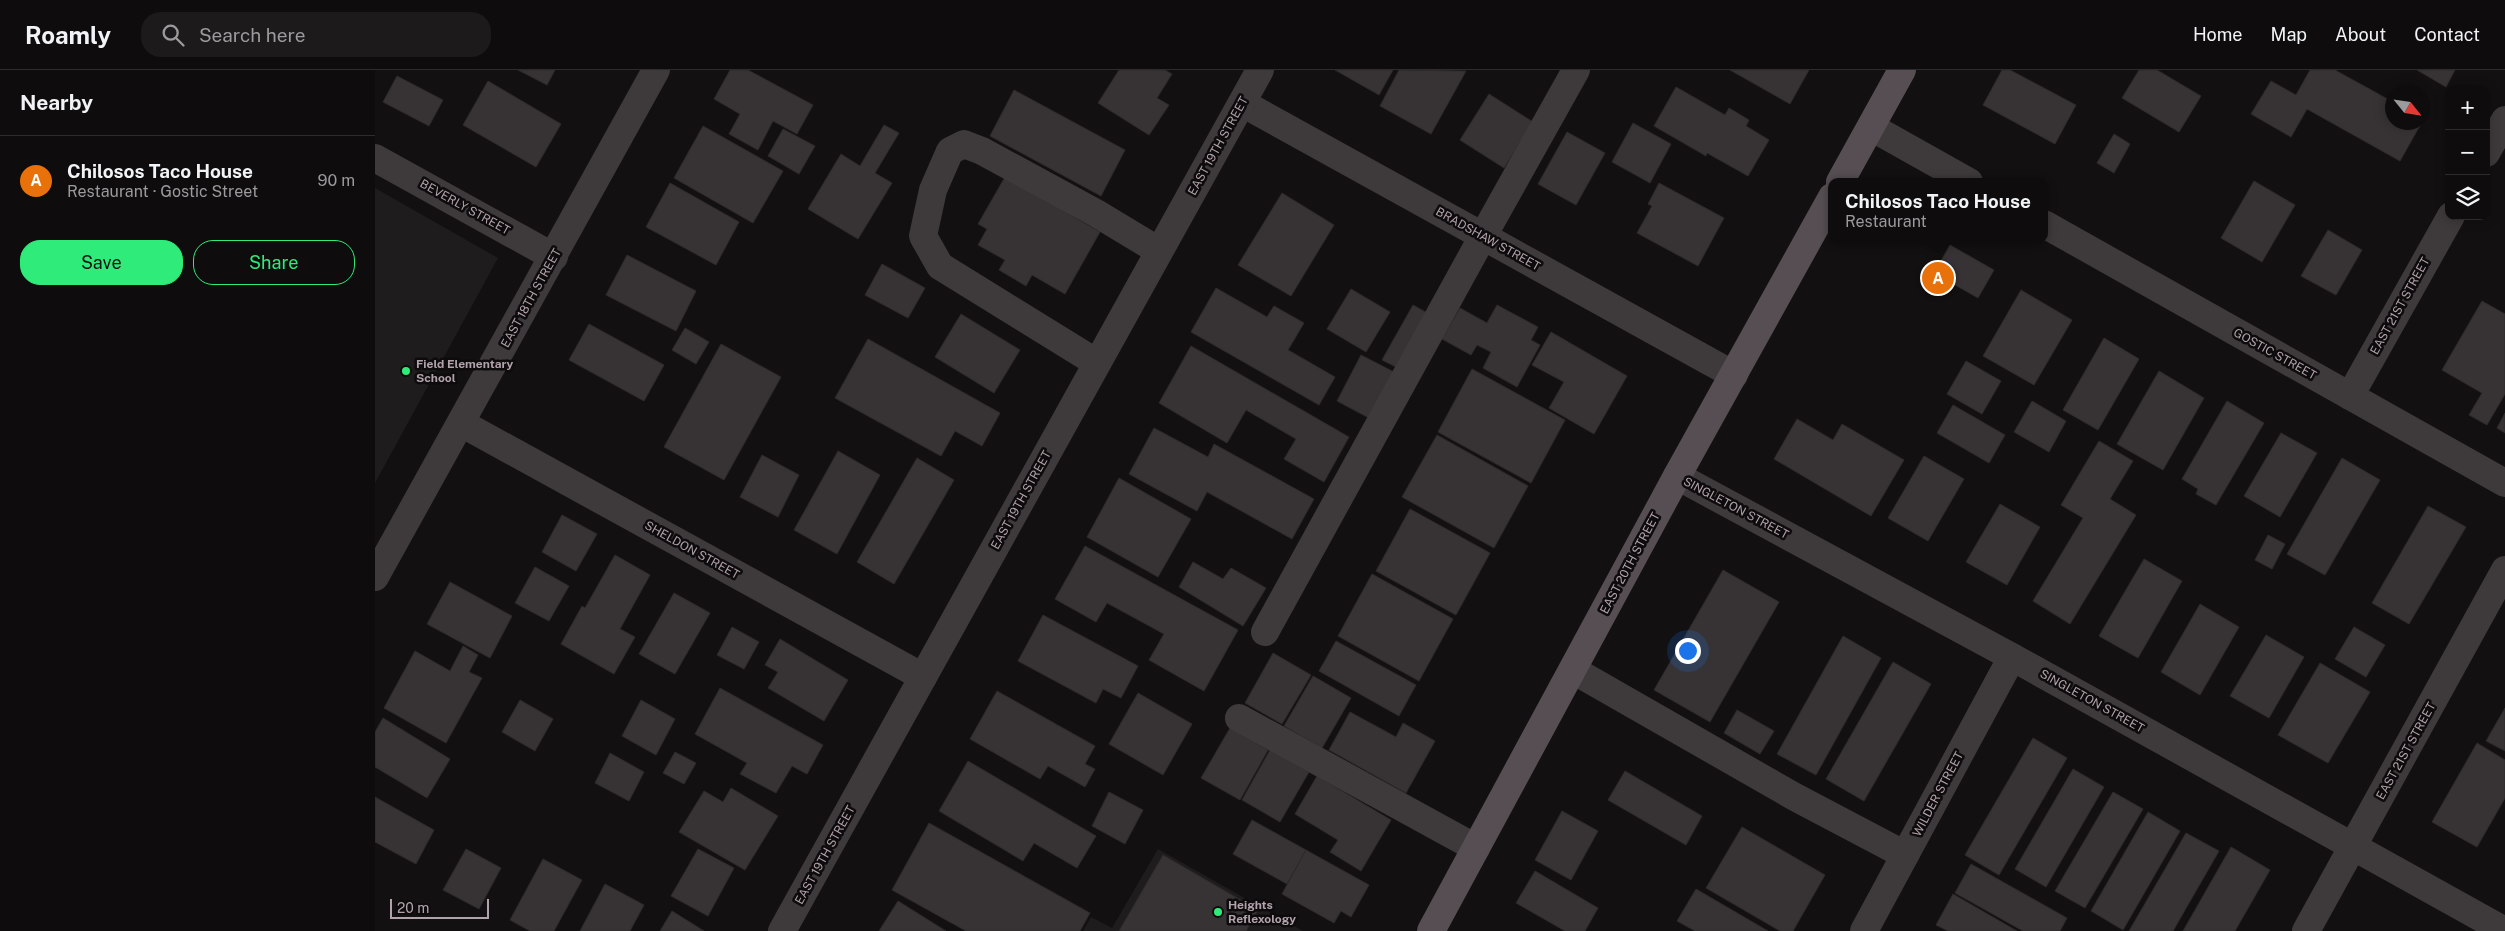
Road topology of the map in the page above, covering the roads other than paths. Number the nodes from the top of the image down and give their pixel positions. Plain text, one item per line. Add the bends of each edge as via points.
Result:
1 (656, 70) edge
2 (1260, 70) edge
3 (1576, 70) edge
4 (1902, 70) edge
5 (1241, 103) junction
6 (2505, 120) edge
7 (1871, 126) junction
8 (2490, 146) edge
9 (375, 158) edge
10 (1842, 178) edge
11 (1962, 178) edge
12 (1828, 204) edge
13 (2449, 220) edge
14 (2048, 226) edge
15 (1483, 236) junction
16 (1159, 251) junction
17 (554, 257) junction
18 (1097, 363) junction
19 (1734, 375) junction
20 (2350, 396) junction
21 (461, 423) junction
22 (1677, 476) junction
23 (2505, 483) edge
24 (2505, 570) edge
25 (375, 577) edge
26 (1265, 632) dead end
27 (2012, 657) junction
28 (1573, 670) junction
29 (923, 677) junction
30 (1239, 718) dead end
31 (2353, 846) junction
32 (1476, 848) junction
33 (1905, 855) junction
34 (782, 931) edge
35 (1431, 931) edge
36 (1864, 931) edge
37 (2305, 931) edge
38 (2505, 931) edge

1 - 17 street, EAST 18TH STREET
2 - 5 street, EAST 19TH STREET
3 - 15 street
4 - 7 main road
5 - 15 street, BRADSHAW STREET
5 - 16 street, EAST 19TH STREET
6 - 8 street
7 - 10 main road
7 - 11 street
9 - 17 street, BEVERLY STREET
12 - 19 main road, EAST 20TH STREET
13 - 20 street, EAST 21ST STREET
14 - 20 street, GOSTIC STREET
15 - 19 street, BRADSHAW STREET
15 - 26 street
16 - 18 street, EAST 19TH STREET
16 - 18 street via 982,150 964,144 950,151 933,190 923,236 939,266
17 - 21 street, EAST 18TH STREET
18 - 29 street, EAST 19TH STREET
19 - 22 main road, EAST 20TH STREET
20 - 23 street, GOSTIC STREET
21 - 25 street, EAST 18TH STREET
21 - 29 street, SHELDON STREET
22 - 27 street, SINGLETON STREET
22 - 28 main road, EAST 20TH STREET
24 - 31 street, EAST 21ST STREET
27 - 31 street, SINGLETON STREET
27 - 33 street, WILDER STREET
28 - 32 main road, EAST 20TH STREET
28 - 33 street via 1795,797
29 - 34 street, EAST 19TH STREET
30 - 32 street
31 - 37 street, EAST 21ST STREET
31 - 38 street, SINGLETON STREET
32 - 35 main road, EAST 20TH STREET
33 - 36 street, WILDER STREET

